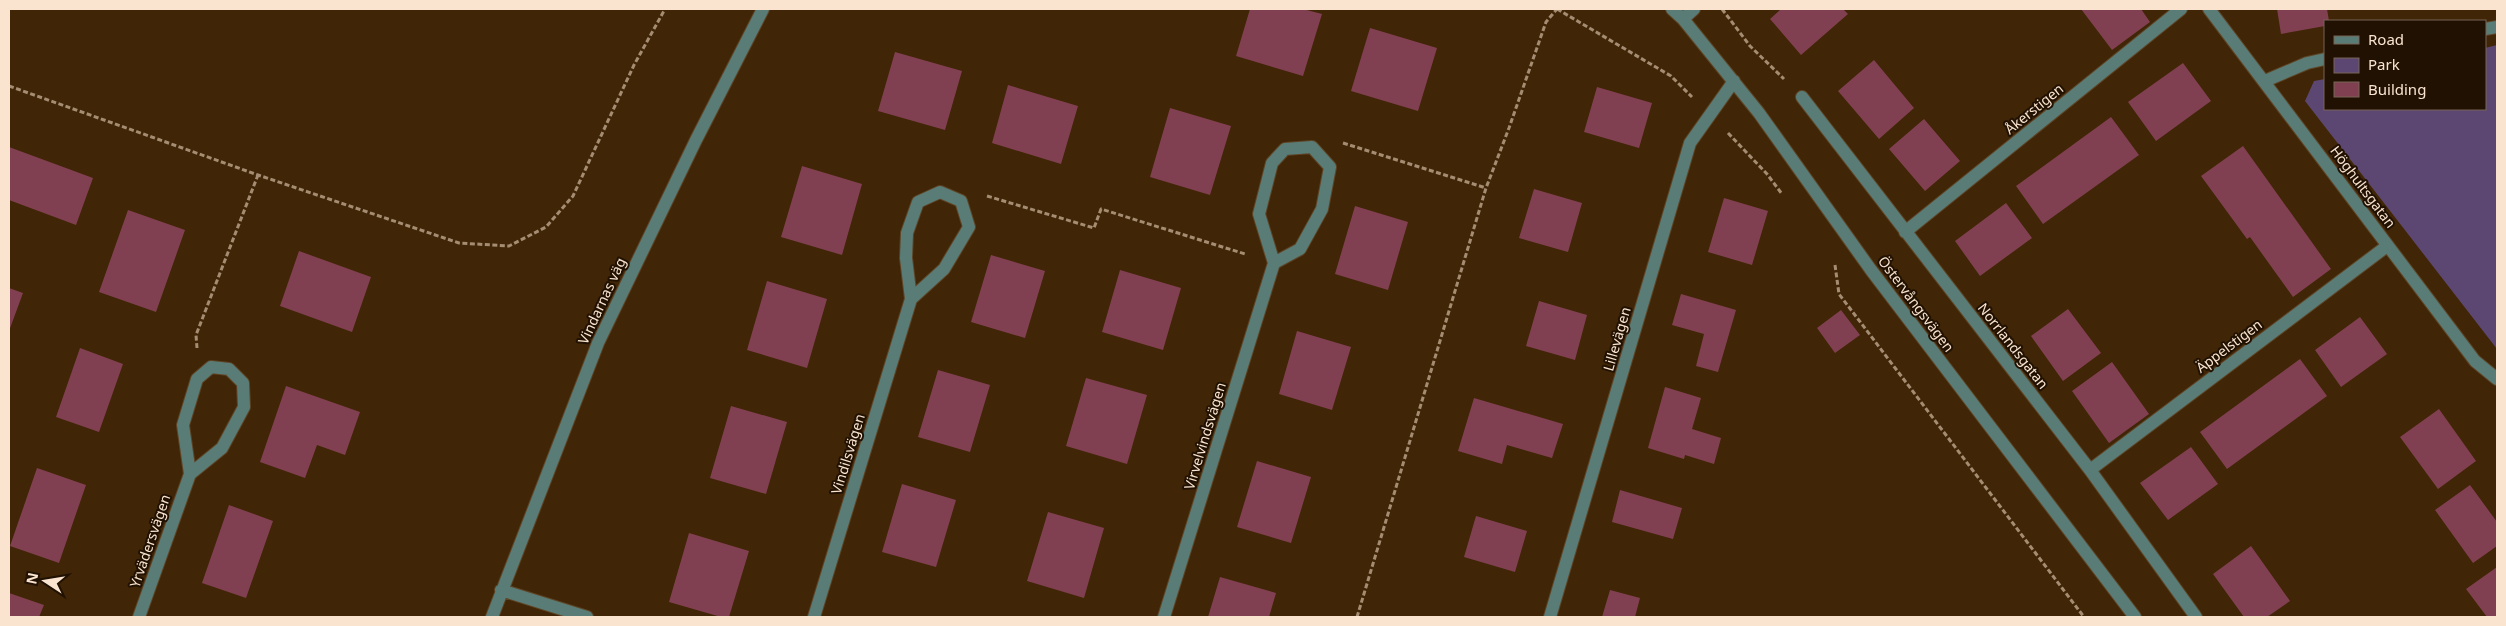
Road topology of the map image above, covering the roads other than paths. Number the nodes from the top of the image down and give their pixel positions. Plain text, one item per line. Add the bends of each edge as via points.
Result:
1 (763, 9) edge
2 (1672, 9) edge
3 (1694, 9) edge
4 (2181, 9) edge
5 (2208, 9) edge
6 (1683, 19) junction
7 (2324, 59) edge
8 (1734, 81) junction
9 (2265, 81) junction
10 (1802, 97) road end
11 (1906, 232) junction
12 (2387, 246) junction
13 (1274, 263) junction
14 (911, 299) junction
15 (2497, 379) edge
16 (2090, 470) junction
17 (190, 474) junction
18 (501, 590) junction
19 (140, 617) edge
20 (492, 617) edge
21 (587, 617) edge
22 (814, 617) edge
23 (1164, 617) edge
24 (1550, 617) edge
25 (2135, 617) edge
26 (2196, 617) edge

1 - 18 street, Vindarnas väg via 598,343
2 - 6 street, Östervångsvägen
3 - 6 street
4 - 11 street, Åkerstigen
5 - 9 street, Höghultsgatan
6 - 8 street, Östervångsvägen
7 - 9 street
8 - 24 street, Lillevägen via 1690,143
8 - 25 street, Östervångsvägen via 1871,270
9 - 12 street, Höghultsgatan
10 - 11 street, Norrlandsgatan
11 - 16 street, Norrlandsgatan
12 - 15 street, Höghultsgatan via 2475,361
12 - 16 street, Äppelstigen
13 - 13 street via 1259,214 1272,163 1285,149 1312,147 1330,167 1322,208 1300,249
13 - 23 street, Virvelvindsvägen
14 - 14 street, Vindilsvägen via 944,269 969,226 962,201 940,192 918,202 907,233 906,258
14 - 22 street, Vindilsvägen
16 - 26 street, Norrlandsgatan
17 - 17 street, Yrvädersvägen via 222,448 244,407 243,383 229,369 211,367 197,379 183,425
17 - 19 street, Yrvädersvägen
18 - 20 street, Vindarnas väg
18 - 21 street

